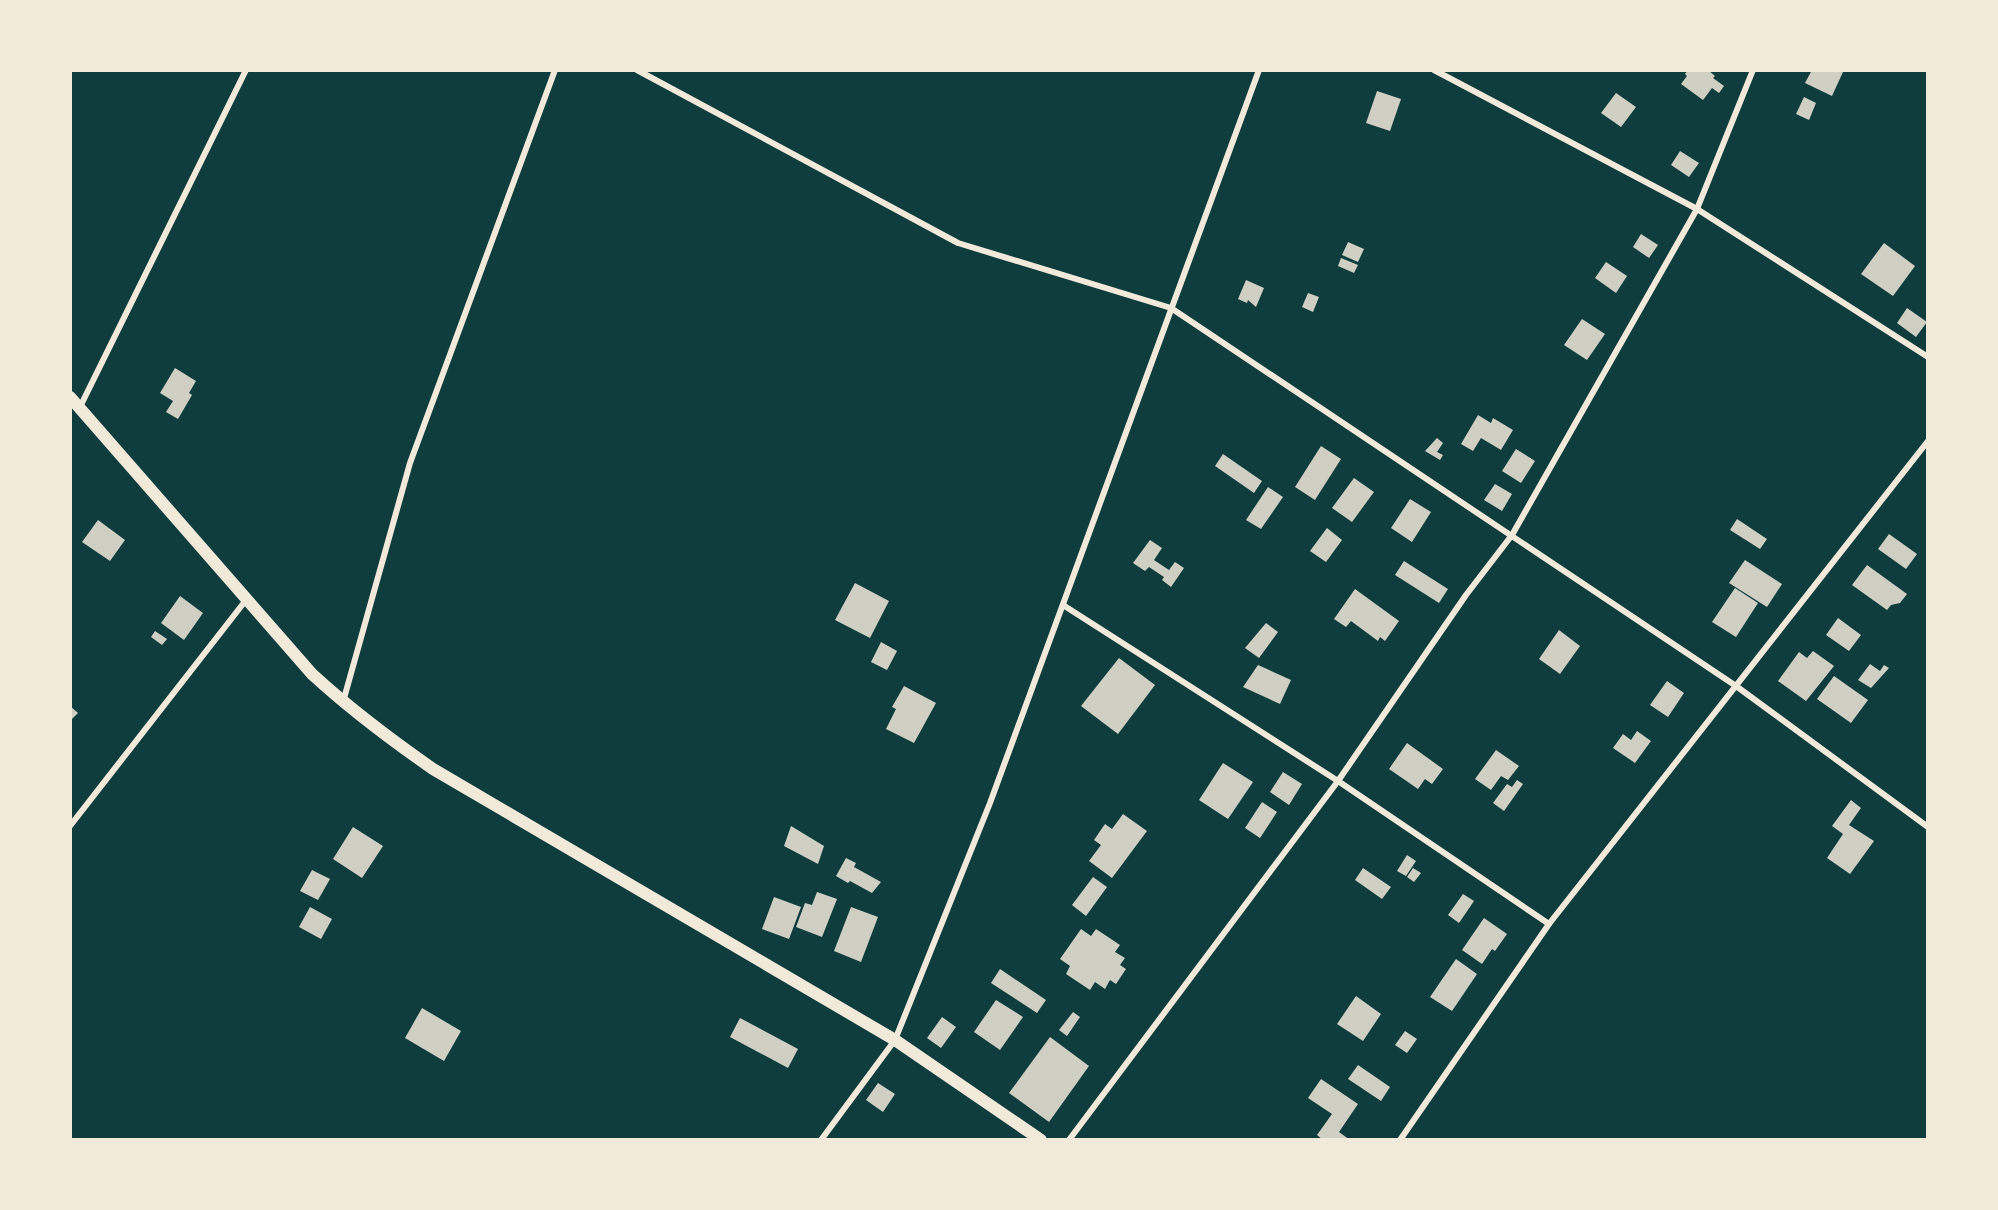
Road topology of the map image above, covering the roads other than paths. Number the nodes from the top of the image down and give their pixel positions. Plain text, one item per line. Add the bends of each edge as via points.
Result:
1 (246, 70) edge
2 (555, 70) edge
3 (637, 70) edge
4 (1259, 70) edge
5 (1434, 70) edge
6 (1754, 70) edge
7 (1697, 209) junction
8 (1171, 308) junction
9 (1928, 357) edge
10 (70, 398) edge
11 (80, 407) junction
12 (1928, 441) edge
13 (1512, 535) junction
14 (247, 599) junction
15 (1062, 605) junction
16 (1736, 686) junction
17 (343, 702) junction
18 (1338, 781) junction
19 (70, 826) edge
20 (1928, 827) edge
21 (1549, 924) junction
22 (895, 1040) junction
23 (821, 1140) edge
24 (1041, 1140) edge
25 (1069, 1140) edge
26 (1400, 1140) edge

1 - 11 street
2 - 17 street via 410,463
3 - 8 street via 958,243
4 - 8 street
5 - 7 street
6 - 7 street
7 - 9 street
7 - 13 street
8 - 13 street
8 - 15 street
10 - 11 main road
11 - 14 main road
12 - 16 street
13 - 16 street
13 - 18 street
14 - 17 main road via 312,674
14 - 19 street
15 - 18 street
15 - 22 street via 990,803
16 - 20 street
16 - 21 street
17 - 22 main road via 433,769
18 - 21 street
18 - 25 street
21 - 26 street
22 - 23 street
22 - 24 main road

